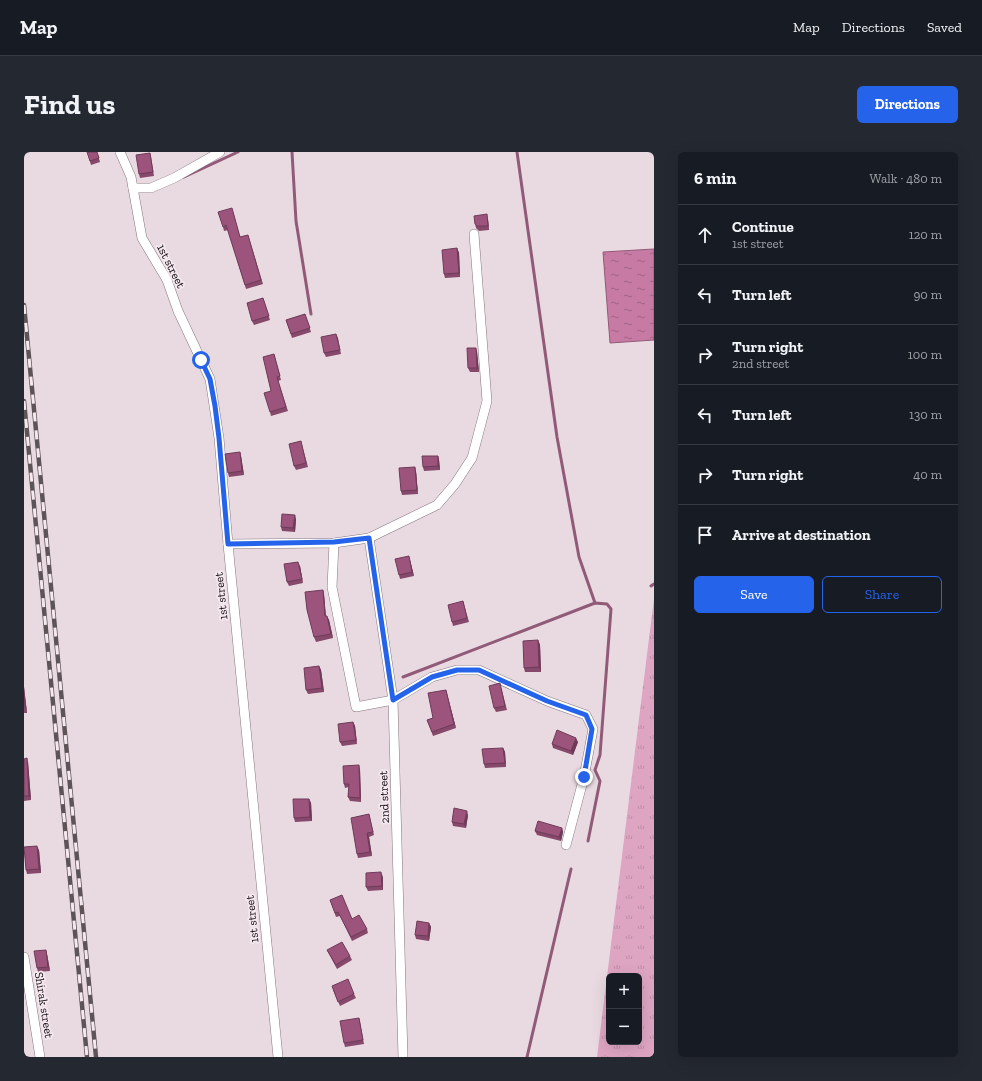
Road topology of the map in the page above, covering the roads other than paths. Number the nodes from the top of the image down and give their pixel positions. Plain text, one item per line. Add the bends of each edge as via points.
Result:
1 (120, 152) edge
2 (220, 152) edge
3 (133, 188) junction
4 (474, 234) dead end
5 (369, 538) junction
6 (334, 542) junction
7 (228, 544) junction
8 (393, 700) junction
9 (566, 845) dead end
10 (24, 957) edge
11 (40, 1057) edge
12 (278, 1057) edge
13 (403, 1057) edge

1 - 3 street, 1st street
2 - 3 street via 151,188
3 - 7 street, 1st street via 142,238 167,280 178,311 210,379 219,438
4 - 5 street via 487,401 472,458 437,505
5 - 6 street
5 - 8 street, 2nd street
6 - 7 street
6 - 8 street via 332,587 356,707
7 - 12 street, 1st street
8 - 9 street via 432,677 457,670 479,670 547,701 586,715 592,729 584,777
8 - 13 street, 2nd street
10 - 11 street, Shirak street

